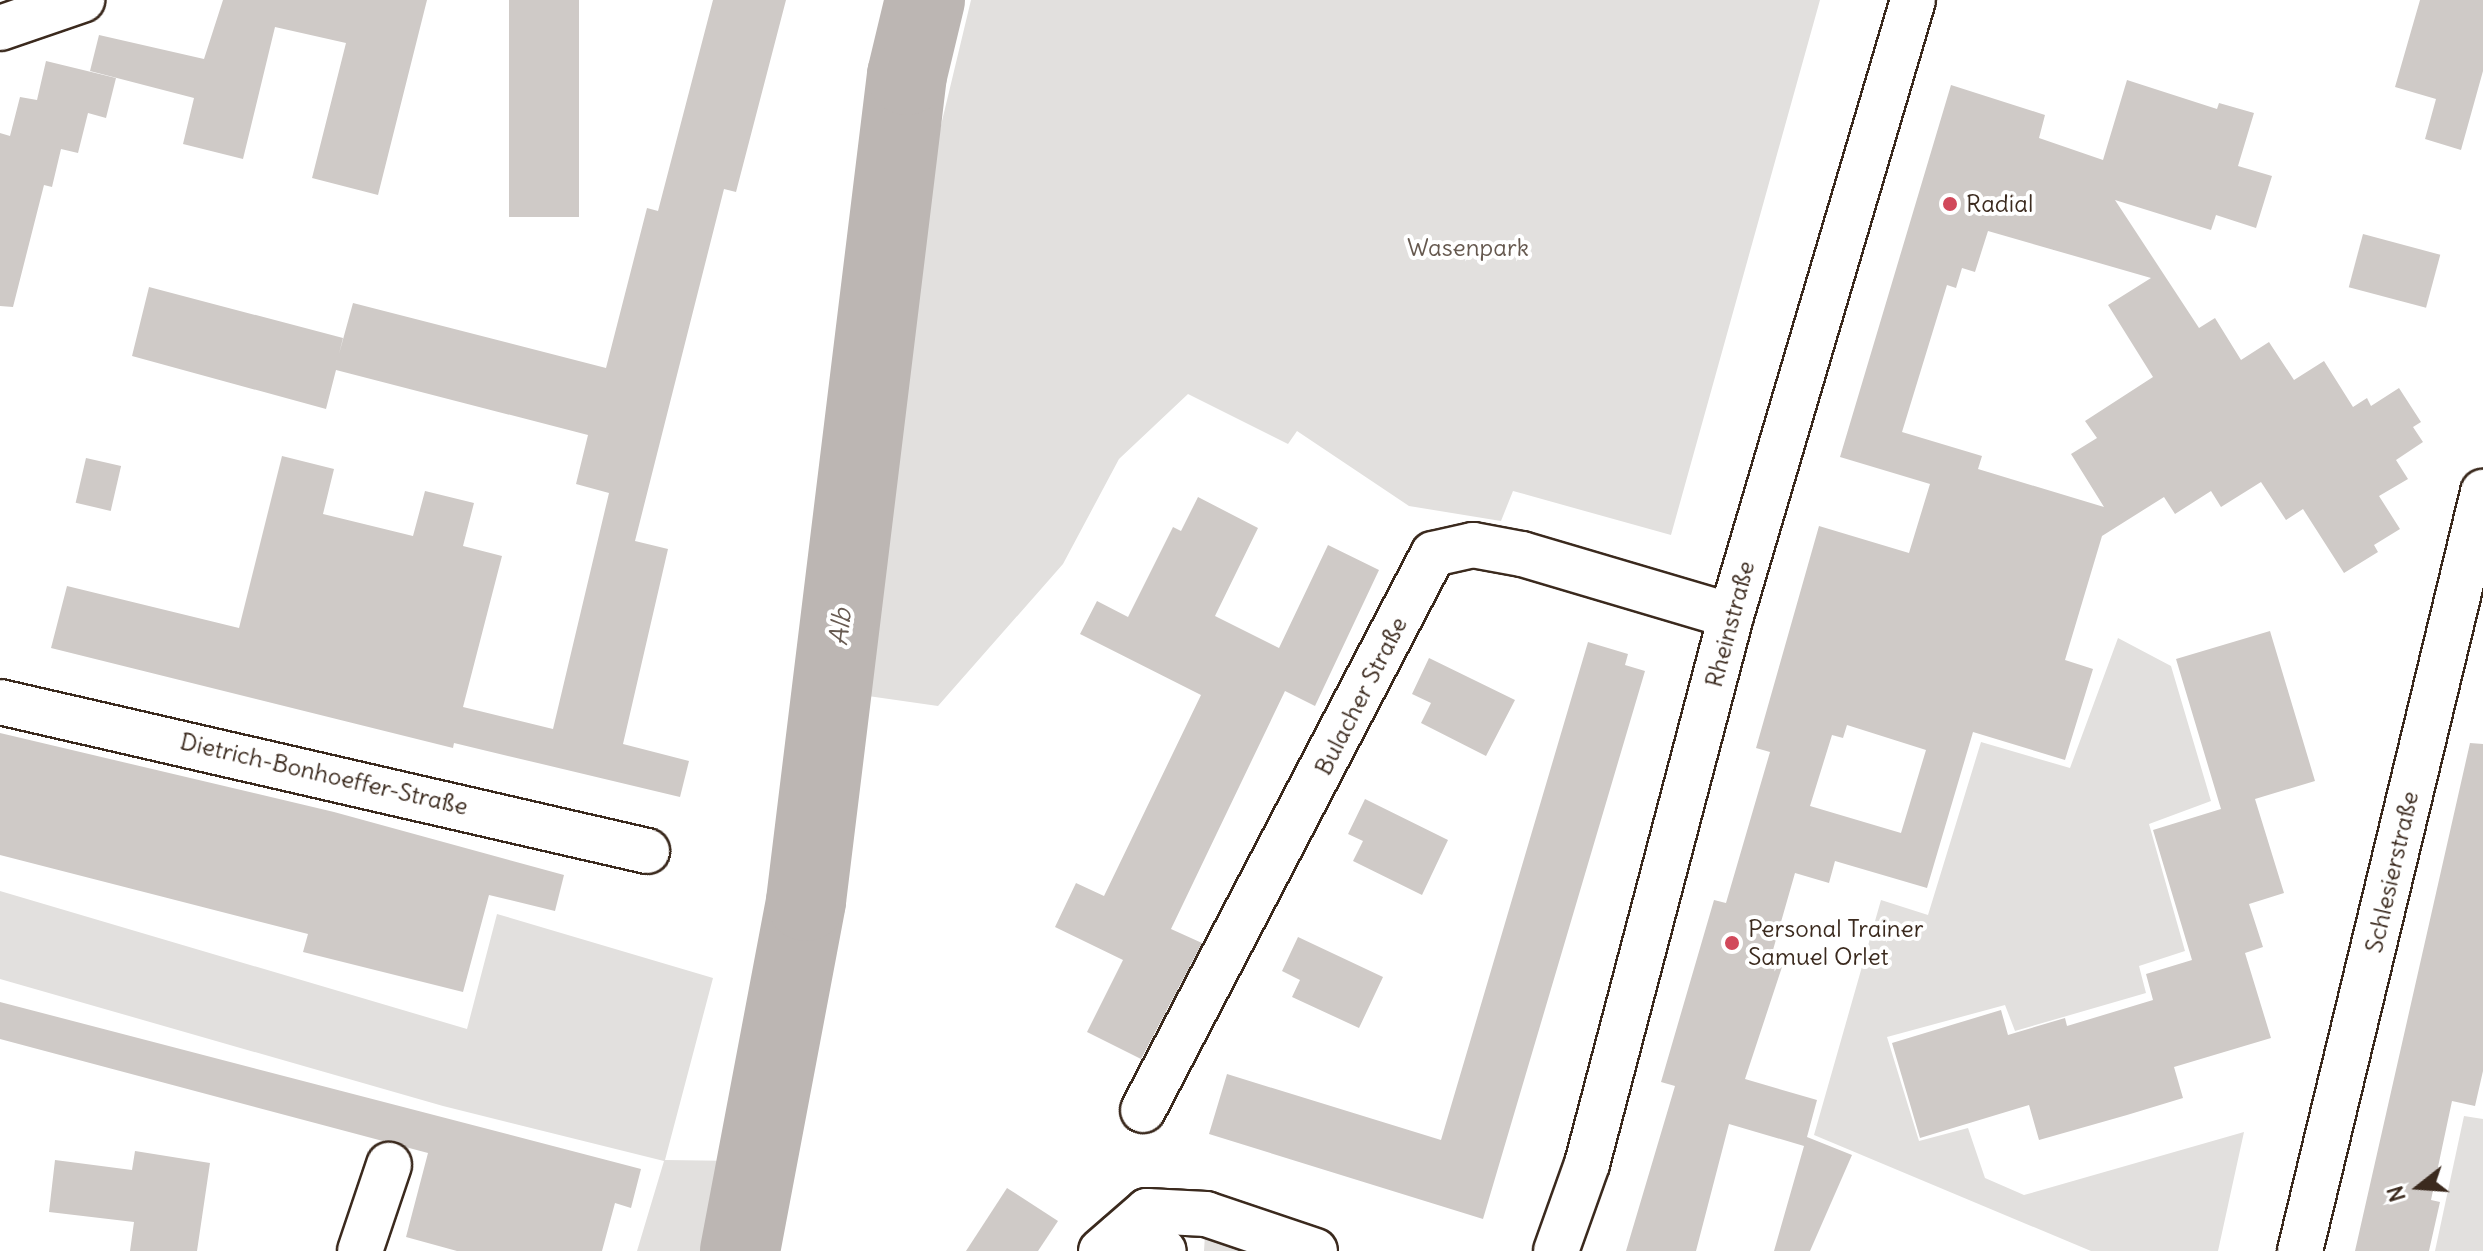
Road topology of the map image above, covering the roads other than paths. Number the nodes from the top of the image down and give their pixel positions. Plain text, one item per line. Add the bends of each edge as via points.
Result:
1 (82, 0) edge
2 (1913, 0) edge
3 (0, 28) edge
4 (2483, 492) edge
5 (1731, 616) junction
6 (0, 702) edge
7 (647, 851) dead end
8 (1143, 1110) dead end
9 (389, 1165) dead end
10 (1110, 1244) edge
11 (360, 1251) edge
12 (1164, 1251) edge
13 (1315, 1251) edge
14 (1556, 1251) edge
15 (2300, 1251) edge

1 - 3 street
2 - 5 street, Rheinstraße
4 - 15 street, Schlesierstraße
5 - 8 street, Bulacher Straße via 1522,554 1473,545 1433,554
5 - 14 street, Rheinstraße via 1587,1164
6 - 7 street, Dietrich-Bonhoeffer-Straße
9 - 11 street
10 - 12 street
10 - 13 street via 1147,1211 1206,1214

